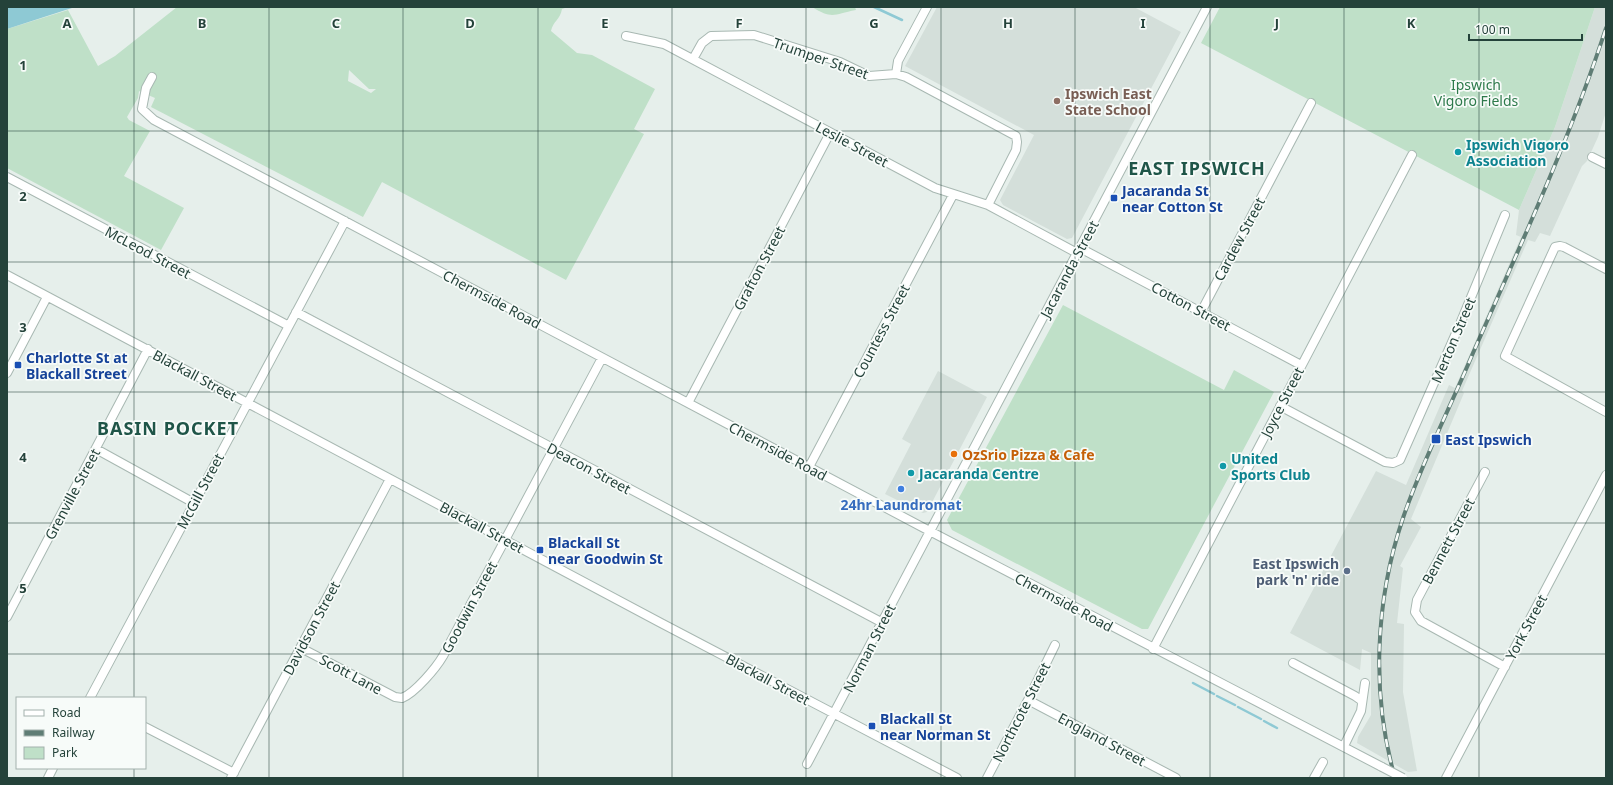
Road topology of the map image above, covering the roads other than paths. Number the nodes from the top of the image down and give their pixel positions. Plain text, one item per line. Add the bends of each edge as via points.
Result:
1 (927, 7) edge
2 (1207, 7) edge
3 (626, 36) dead end
4 (693, 60) junction
5 (896, 74) junction
6 (152, 76) dead end
7 (1311, 103) dead end
8 (830, 132) junction
9 (1412, 155) dead end
10 (1592, 157) dead end
11 (1606, 164) edge
12 (7, 177) edge
13 (953, 195) junction
14 (988, 205) junction
15 (1505, 215) dead end
16 (345, 221) junction
17 (1078, 251) junction
18 (1606, 269) edge
19 (7, 275) edge
20 (47, 297) junction
21 (296, 312) junction
22 (1201, 312) junction
23 (289, 326) junction
24 (148, 350) junction
25 (602, 358) junction
26 (1301, 365) junction
27 (7, 373) edge
28 (688, 403) junction
29 (248, 404) junction
30 (1280, 406) junction
31 (1606, 412) edge
32 (96, 449) junction
33 (554, 449) junction
34 (809, 467) junction
35 (1485, 472) dead end
36 (1606, 475) edge
37 (390, 479) junction
38 (194, 503) junction
39 (930, 531) junction
40 (506, 540) junction
41 (7, 617) edge
42 (881, 622) junction
43 (1055, 646) dead end
44 (301, 648) junction
45 (1153, 649) junction
46 (1293, 663) dead end
47 (1505, 667) junction
48 (1365, 683) dead end
49 (91, 697) edge
50 (402, 698) joint
51 (1028, 700) junction
52 (1362, 701) junction
53 (834, 714) junction
54 (146, 728) edge
55 (1344, 746) junction
56 (1323, 762) dead end
57 (807, 764) dead end
58 (52, 769) edge
59 (233, 775) edge
60 (48, 778) edge
61 (957, 778) edge
62 (987, 778) edge
63 (1176, 778) edge
64 (1314, 778) edge
65 (1403, 778) edge
66 (1446, 778) edge

1 - 5 street via 898,61
2 - 17 street, Jacaranda Street
3 - 4 street, Leslie Street via 664,44
4 - 5 street, Trumper Street via 708,37 750,34 840,62 869,76
4 - 8 street, Leslie Street
5 - 14 street, Trumper Street via 1012,132 1017,139 1016,150
6 - 16 street, Chermside Road via 146,88 142,109 154,120
7 - 22 street, Cardew Street
8 - 13 street, Leslie Street
8 - 28 street, Grafton Street
9 - 26 street, Joyce Street
10 - 11 street
12 - 23 street, McLeod Street
13 - 14 street, Leslie Street
13 - 34 street, Countess Street
14 - 17 street, Leslie Street
15 - 30 street, Merton Street via 1400,460 1385,462
16 - 21 street, McGill Street
16 - 25 street, Chermside Road
17 - 22 street, Cotton Street
17 - 39 street, Jacaranda Street
18 - 31 street via 1560,246 1555,248 1505,356
19 - 20 street, Blackall Street
20 - 24 street, Blackall Street
20 - 27 street
21 - 23 street, McGill Street
21 - 33 street, Deacon Street
22 - 26 street, Cotton Street
23 - 29 street, McGill Street
24 - 29 street, Blackall Street
24 - 32 street, Grenville Street
25 - 28 street, Chermside Road
25 - 33 street, Goodwin Street
26 - 30 street, Joyce Street
28 - 34 street, Chermside Road
29 - 37 street, Blackall Street
29 - 38 street, McGill Street
30 - 45 street, Joyce Street
32 - 38 street
32 - 41 street, Grenville Street
33 - 40 street, Goodwin Street
33 - 42 street, Deacon Street
34 - 39 street, Chermside Road
35 - 47 street, Bennett Street via 1417,600 1415,612 1421,621
36 - 47 street, York Street
37 - 40 street, Blackall Street
37 - 44 street, Davidson Street
38 - 49 street, McGill Street
39 - 42 street, Norman Street
39 - 45 street, Chermside Road
40 - 50 street, Goodwin Street via 441,660
40 - 53 street, Blackall Street
42 - 53 street, Norman Street
43 - 51 street, Northcote Street
44 - 50 street, Scott Lane via 394,697
44 - 59 street, Davidson Street
45 - 55 street, Chermside Road
46 - 52 street
47 - 66 street, York Street
48 - 52 street
51 - 62 street, Northcote Street
51 - 63 street, England Street
52 - 55 street via 1361,712
53 - 57 street, Norman Street
53 - 61 street, Blackall Street
54 - 59 street
55 - 65 street, Chermside Road, bridge
56 - 64 street
58 - 60 street

